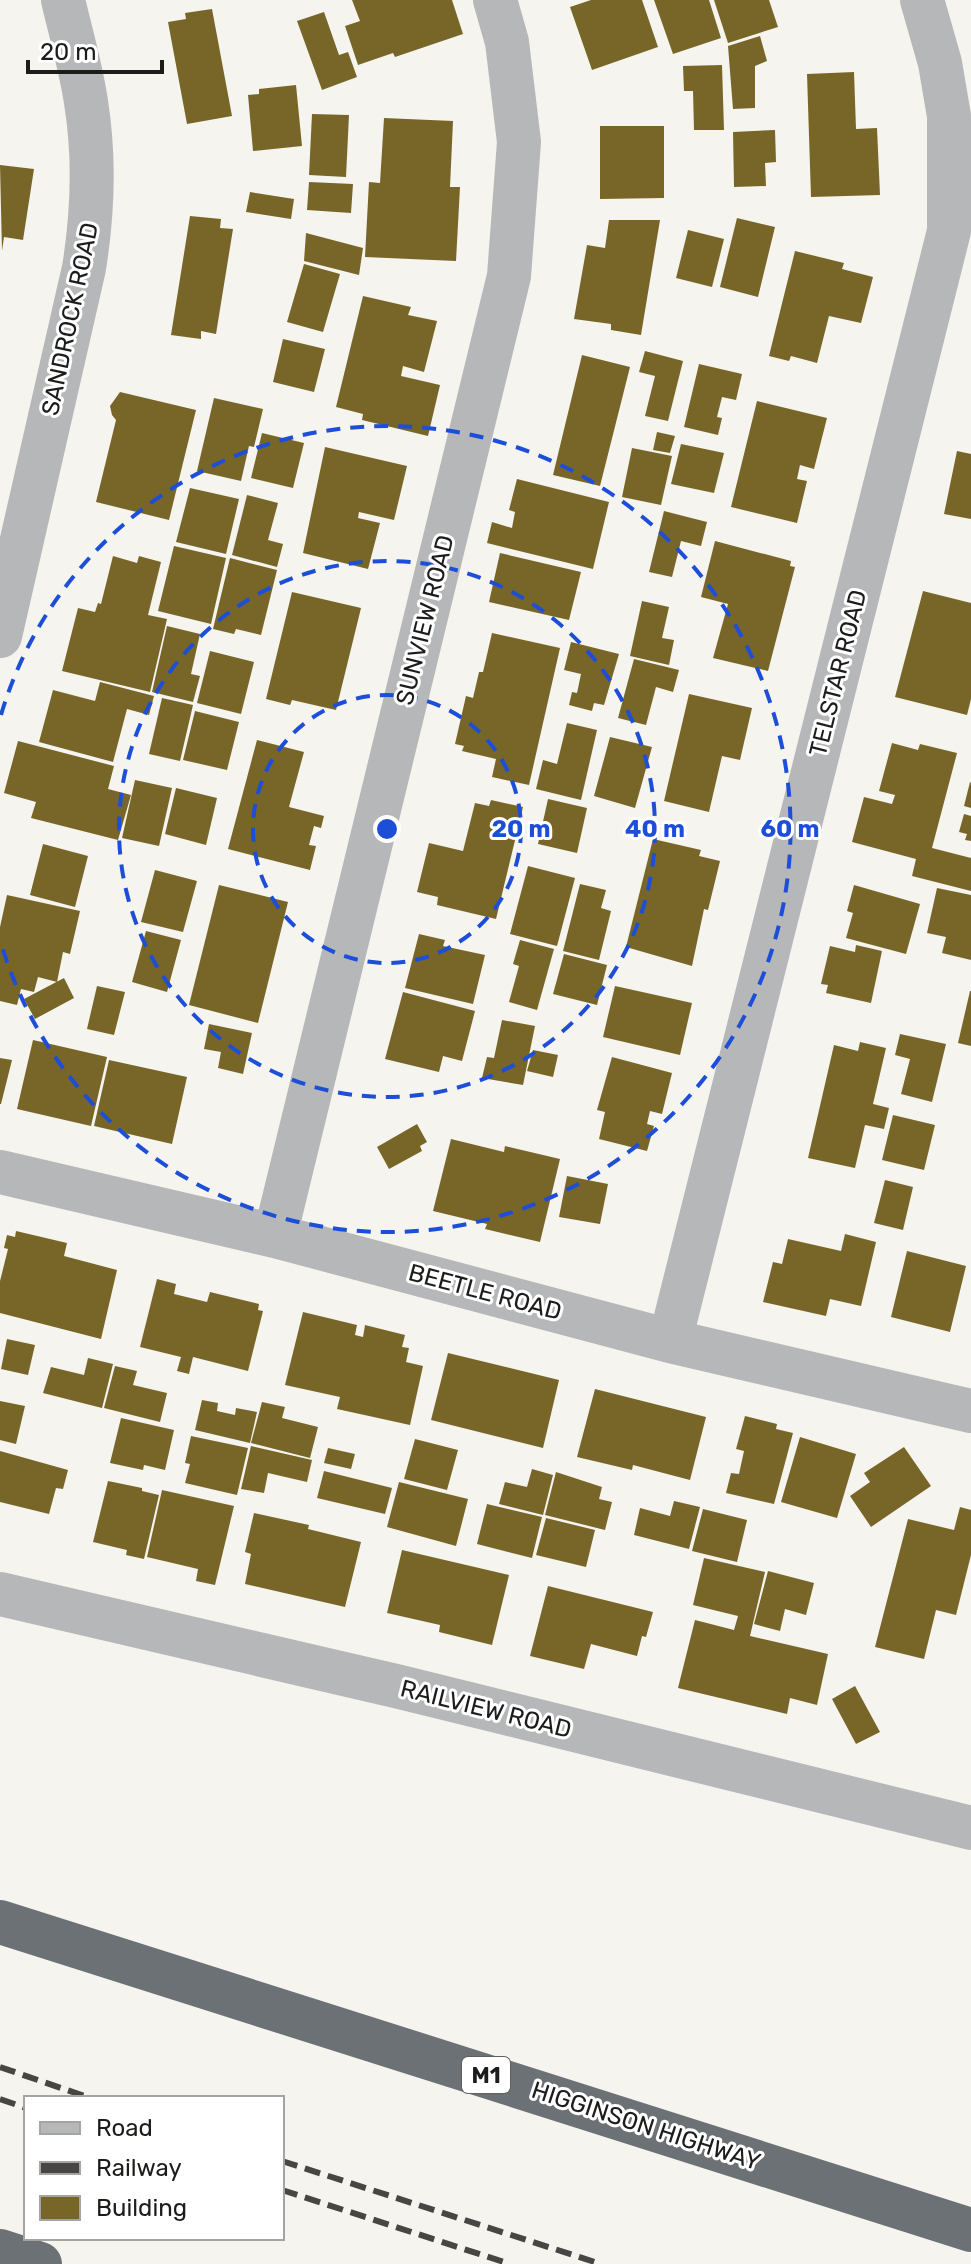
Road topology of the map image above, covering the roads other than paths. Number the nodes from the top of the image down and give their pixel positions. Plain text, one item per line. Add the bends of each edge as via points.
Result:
1 (63, 0) edge
2 (495, 0) edge
3 (922, 0) edge
4 (0, 636) edge
5 (0, 1172) edge
6 (275, 1236) junction
7 (670, 1341) junction
8 (971, 1411) edge
9 (0, 1594) edge
10 (971, 1828) edge
11 (0, 1922) edge
12 (971, 2230) edge
13 (0, 2251) edge
14 (40, 2264) edge

1 - 4 street, SANDROCK ROAD via 86,101 92,219
2 - 6 street, SUNVIEW ROAD via 507,42 519,142 509,276
3 - 7 street, TELSTAR ROAD via 949,116 949,231
5 - 6 street, BEETLE ROAD
6 - 7 street, BEETLE ROAD
7 - 8 street, BEETLE ROAD
9 - 10 street, RAILVIEW ROAD
11 - 12 highway, HIGGINSON HIGHWAY / M1
13 - 14 highway

